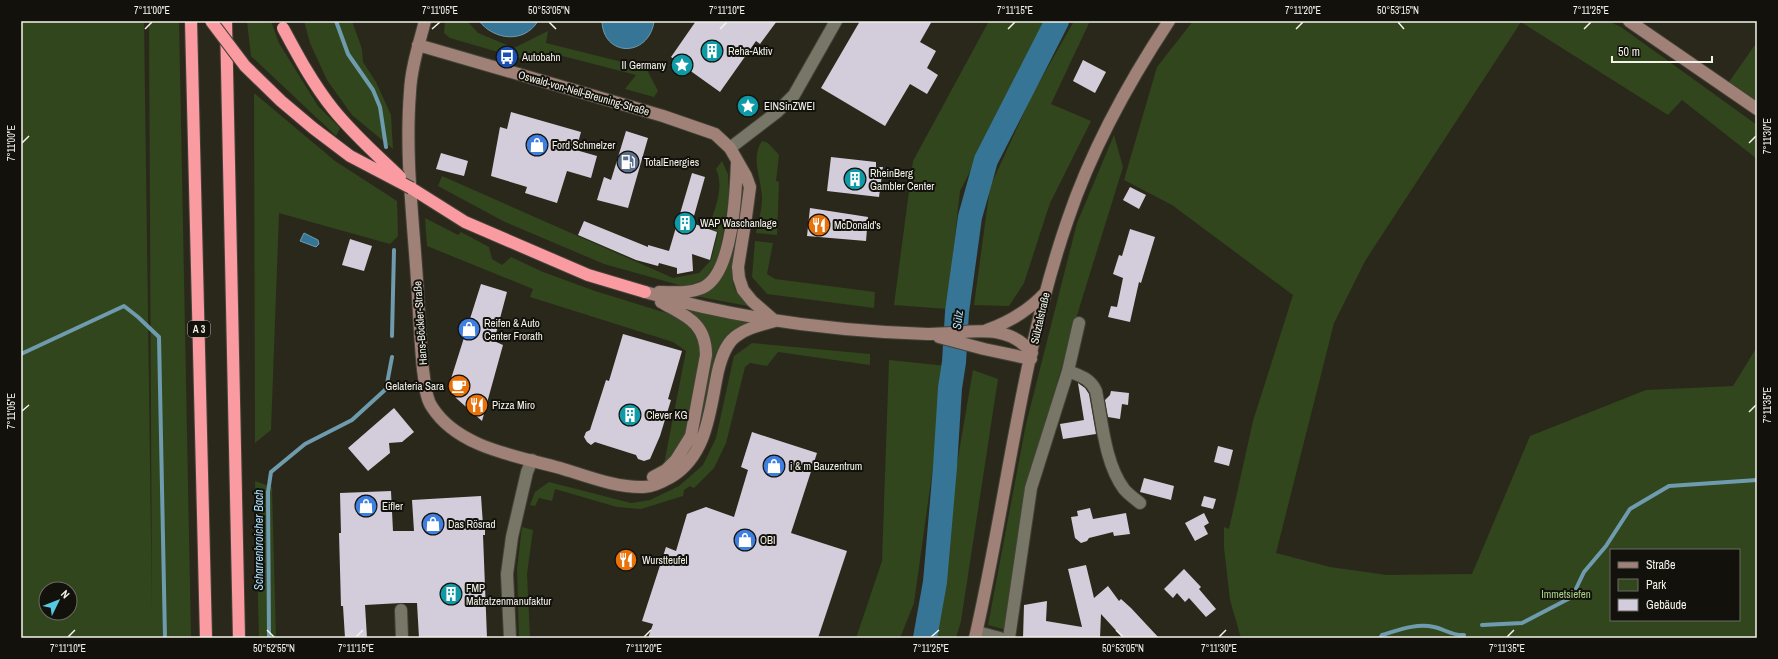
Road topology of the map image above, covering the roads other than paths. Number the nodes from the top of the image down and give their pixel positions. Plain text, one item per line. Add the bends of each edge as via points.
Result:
1 (191, 21) edge
2 (211, 21) edge
3 (226, 21) edge
4 (425, 21) edge
5 (836, 21) edge
6 (1169, 21) edge
7 (1629, 21) edge
8 (282, 24) edge
9 (418, 45) junction
10 (1757, 109) edge
11 (730, 148) junction
12 (737, 162) junction
13 (411, 188) junction
14 (645, 292) junction
15 (1046, 292) junction
16 (775, 321) junction
17 (1079, 324) dead end
18 (986, 331) junction
19 (928, 334) junction
20 (1032, 356) junction
21 (1068, 371) junction
22 (532, 460) junction
23 (631, 486) junction
24 (1140, 503) dead end
25 (401, 610) dead end
26 (976, 635) edge
27 (206, 638) edge
28 (238, 638) edge
29 (402, 638) edge
30 (510, 638) edge
31 (1000, 638) edge
32 (1010, 638) edge

1 - 27 highway, A 3
2 - 13 highway, bridge via 245,66 281,101 350,156
3 - 28 highway
4 - 9 street, Hans-Böckler-Straße
5 - 11 street via 794,95 777,112
6 - 15 street, Sülztalstraße via 1121,99 1089,164 1068,217
7 - 10 street
8 - 13 highway, bridge via 303,65 332,108
9 - 11 street, Oswald-von-Nell-Breuning-Straße via 699,127 715,134
9 - 22 street, Hans-Böckler-Straße via 410,91 409,183 425,388 431,406 455,432 476,443
11 - 12 street, Oswald-von-Nell-Breuning-Straße
12 - 14 street via 734,212 723,263 715,277 704,287 688,292
12 - 16 street, Oswald-von-Nell-Breuning-Straße via 750,187 738,267 739,278 743,290 752,301
13 - 14 highway via 465,222 588,275
14 - 16 street via 719,311
14 - 23 street via 690,319 701,330 706,342 706,355 691,436 676,460 666,470
15 - 18 street via 1024,313
15 - 20 street, Sülztalstraße
16 - 19 street via 841,329
16 - 23 street, Hans-Böckler-Straße via 742,333 734,338 725,350 703,440 695,456 672,476 646,487
17 - 21 street
18 - 19 street
18 - 20 street via 1014,337 1023,343
19 - 20 street via 984,349
20 - 26 street, Sülztalstraße
21 - 24 street via 1089,380 1093,385 1114,473 1124,490
21 - 32 street via 1031,488
22 - 23 street, Hans-Böckler-Straße
22 - 30 street via 512,537 507,574
25 - 29 street
26 - 31 street

